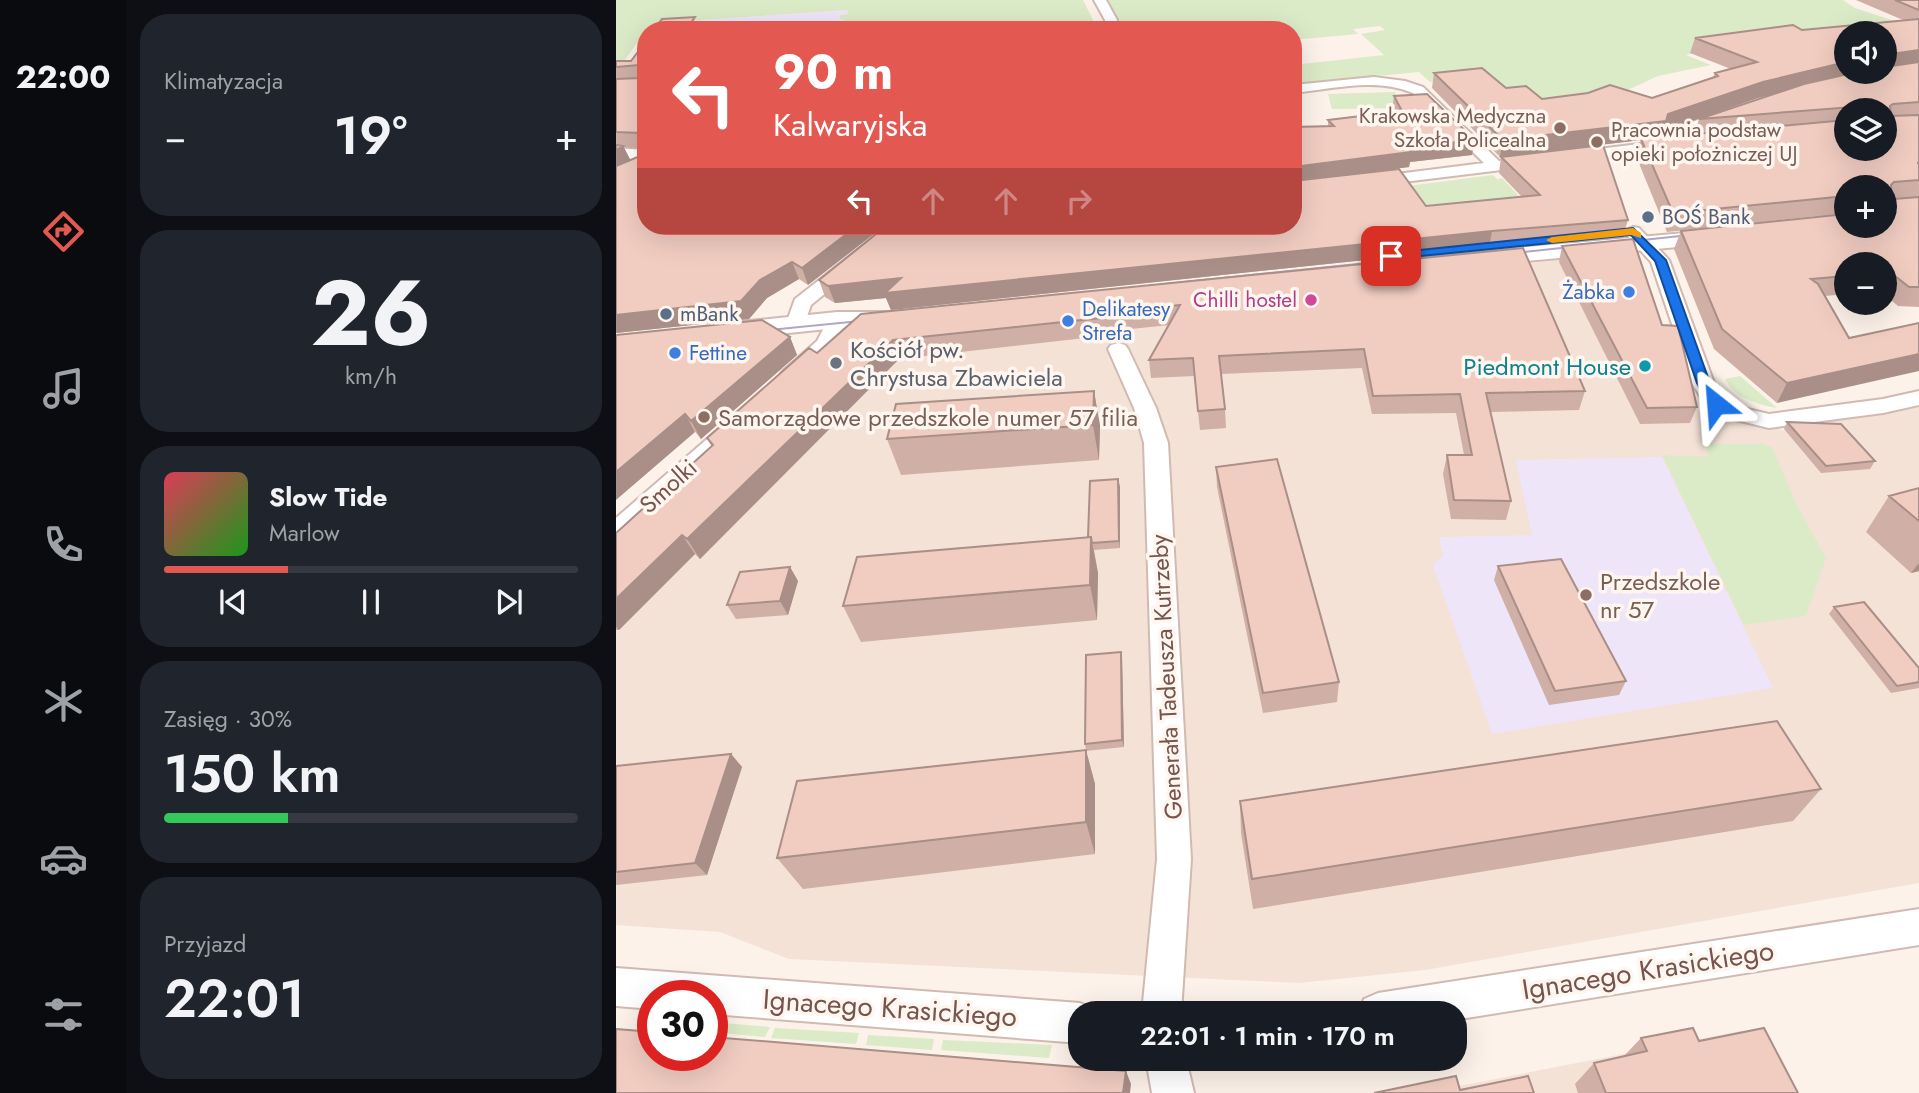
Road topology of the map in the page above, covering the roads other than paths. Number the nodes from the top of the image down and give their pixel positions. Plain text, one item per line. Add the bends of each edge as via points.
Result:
1 (1100, 0) edge
2 (1111, 21) edge
3 (1302, 88) edge
4 (1742, 108) edge
5 (1701, 142) edge
6 (1663, 145) junction
7 (616, 153) edge
8 (637, 154) edge
9 (1496, 166) junction
10 (1361, 182) edge
11 (1834, 214) edge
12 (1834, 224) edge
13 (889, 235) edge
14 (1639, 237) junction
15 (1460, 254) edge
16 (916, 311) edge
17 (837, 320) junction
18 (796, 324) junction
19 (701, 334) edge
20 (1118, 349) dead end
21 (776, 389) edge
22 (1919, 398) edge
23 (736, 425) edge
24 (616, 533) edge
25 (1919, 927) edge
26 (616, 988) edge
27 (1163, 1001) edge
28 (1453, 1001) edge
29 (1068, 1022) edge
30 (1168, 1071) edge
31 (1173, 1093) edge

1 - 2 street
3 - 9 street via 1405,82
4 - 6 street via 1665,138
5 - 6 street
6 - 9 street
7 - 8 street
9 - 10 street
11 - 14 street
12 - 14 street
13 - 18 street via 802,303
14 - 15 street
14 - 22 street via 1660,260 1711,398 1726,409 1769,421
16 - 17 street via 868,322
17 - 18 street
17 - 21 street via 827,344
18 - 19 street
20 - 27 street, Generała Tadeusza Kutrzeby via 1156,443 1174,859
23 - 24 street, Smolki
25 - 28 street, Ignacego Krasickiego
26 - 29 street, Ignacego Krasickiego
30 - 31 street

